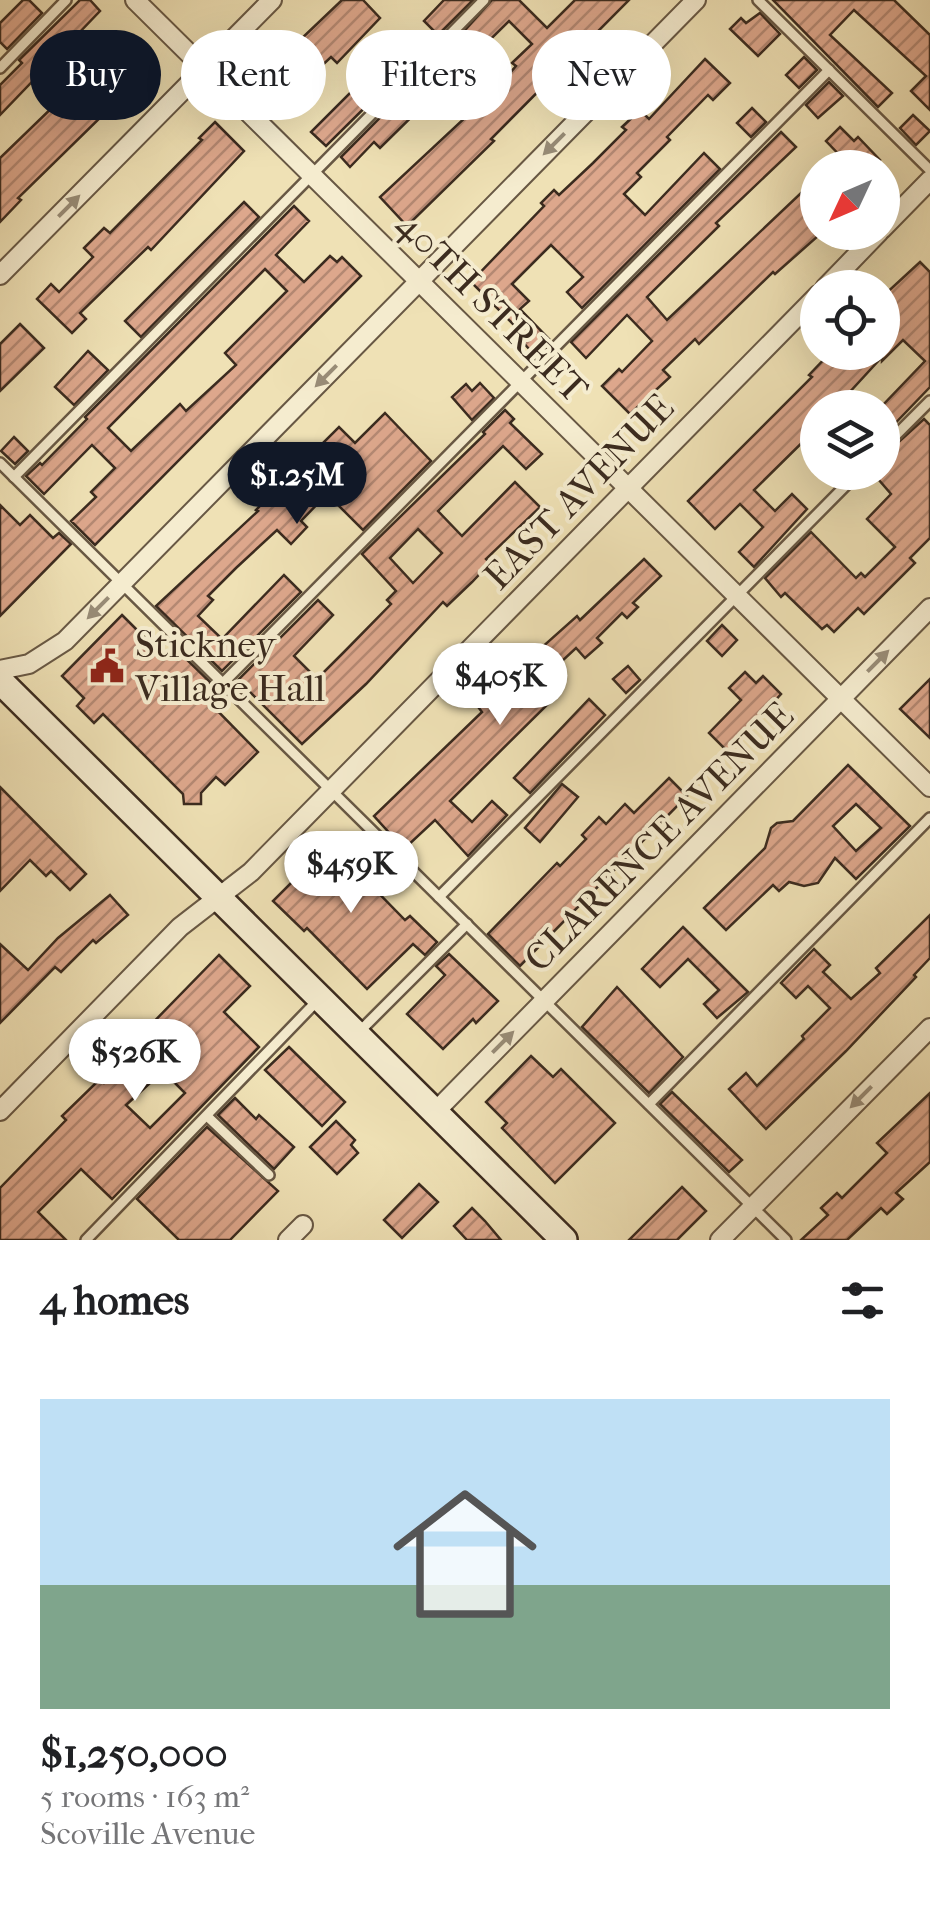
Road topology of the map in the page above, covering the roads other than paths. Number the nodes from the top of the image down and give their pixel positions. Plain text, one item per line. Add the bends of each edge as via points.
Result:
1 (66, 0) edge
2 (136, 0) edge
3 (272, 0) edge
4 (484, 0) edge
5 (696, 0) edge
6 (758, 0) edge
7 (242, 30) edge
8 (181, 45) edge
9 (0, 68) edge
10 (829, 70) junction
11 (181, 91) edge
12 (256, 120) edge
13 (930, 170) edge
14 (311, 174) junction
15 (930, 180) edge
16 (900, 211) edge
17 (862, 250) edge
18 (843, 270) edge
19 (0, 275) edge
20 (420, 281) junction
21 (800, 313) edge
22 (522, 383) junction
23 (930, 401) edge
24 (900, 430) edge
25 (0, 463) edge
26 (14, 477) junction
27 (628, 488) junction
28 (841, 490) edge
29 (122, 584) junction
30 (736, 596) junction
31 (930, 608) edge
32 (0, 670) edge
33 (0, 681) edge
34 (222, 683) junction
35 (841, 699) junction
36 (930, 787) edge
37 (331, 790) junction
38 (930, 818) edge
39 (439, 897) junction
40 (218, 898) junction
41 (467, 924) junction
42 (320, 998) junction
43 (544, 1000) junction
44 (930, 1028) edge
45 (357, 1034) junction
46 (649, 1104) junction
47 (0, 1110) edge
48 (434, 1112) junction
49 (208, 1116) junction
50 (269, 1174) dead end
51 (753, 1207) junction
52 (302, 1225) dead end
53 (86, 1240) edge
54 (288, 1240) edge
55 (564, 1240) edge
56 (720, 1240) edge
57 (786, 1240) edge

1 - 9 lane
2 - 8 street, 40TH STREET
3 - 7 street
4 - 14 lane
5 -> 20 street
6 - 10 lane
10 - 13 lane
10 - 22 lane
19 -> 11 street
12 - 14 street, 40TH STREET
14 - 20 street, 40TH STREET
14 - 26 lane
15 - 16 street
17 - 18 street
20 - 22 street, 40TH STREET
20 -> 29 street
21 - 27 street, EAST AVENUE
22 - 27 street, 40TH STREET
22 - 34 lane
23 - 24 lane
25 - 26 lane
26 - 29 lane
27 - 30 street, 40TH STREET
27 - 37 street, EAST AVENUE
28 - 30 lane
29 -> 32 street via 65,641 29,664
29 - 34 lane
30 - 35 street, 40TH STREET
30 - 39 lane
35 -> 31 street, CLARENCE AVENUE
33 - 40 main road
34 - 37 lane
35 - 36 street, 40TH STREET
35 - 43 street, CLARENCE AVENUE
37 - 39 lane
37 - 40 street, EAST AVENUE
38 - 46 lane
39 - 41 lane
40 - 42 main road
40 - 47 street, EAST AVENUE via 180,927
41 - 43 lane
41 - 45 lane
42 - 45 main road
42 - 49 lane
43 - 46 lane
48 -> 43 street, CLARENCE AVENUE
44 -> 51 street
45 - 48 main road
46 - 51 lane
48 - 55 main road
49 - 50 lane
49 - 53 lane
51 - 56 street
51 - 57 lane
52 - 54 street

